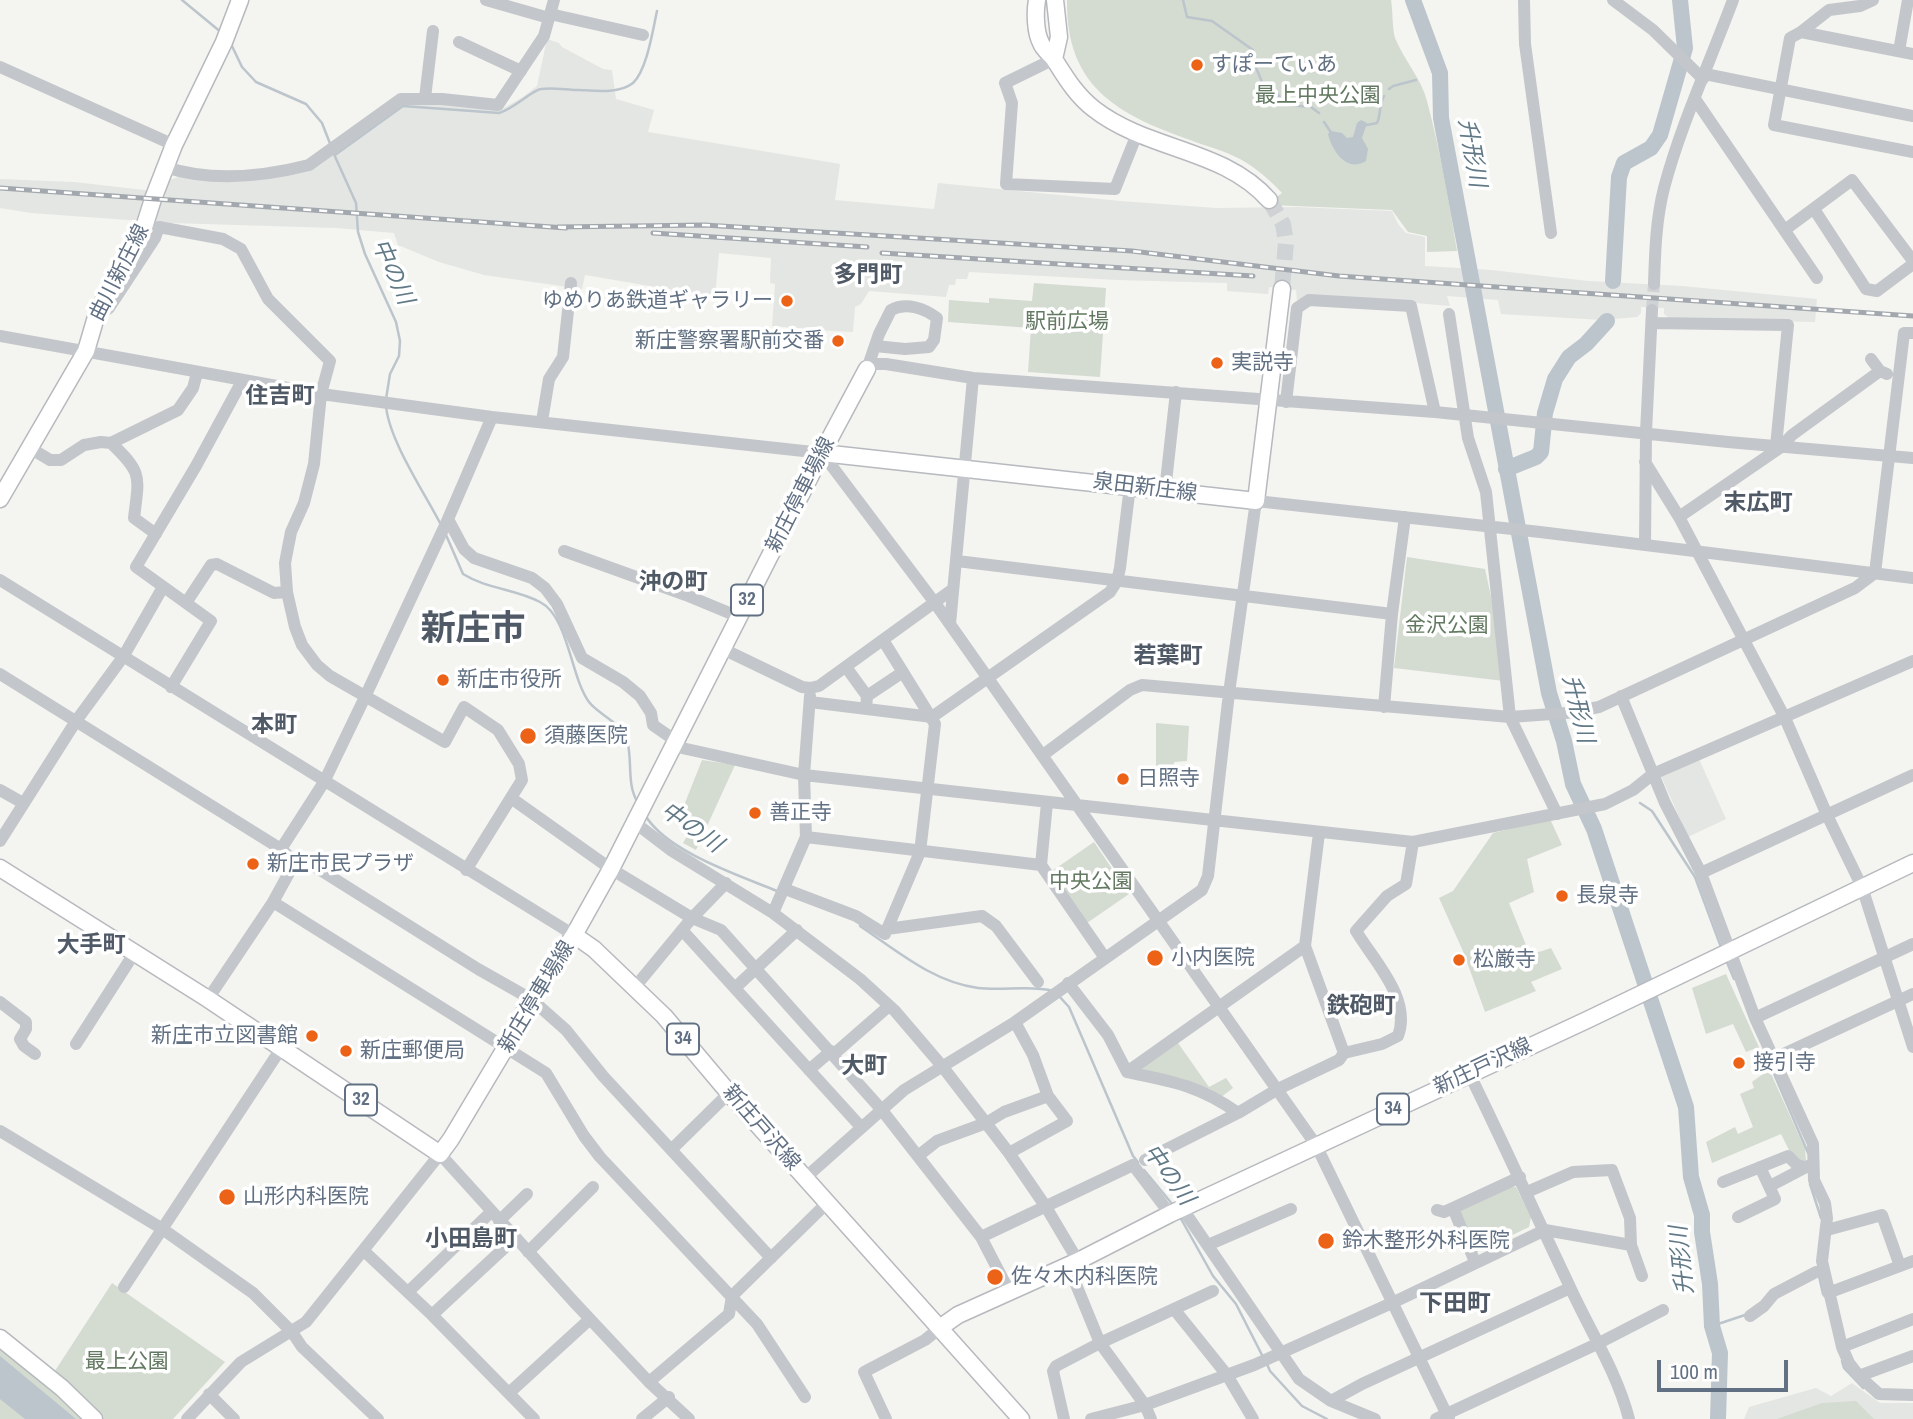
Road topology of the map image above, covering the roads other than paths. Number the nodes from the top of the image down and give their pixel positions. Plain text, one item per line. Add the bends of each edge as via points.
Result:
1 (486, 0) edge
2 (554, 0) edge
3 (1037, 0) edge
4 (1055, 0) edge
5 (1524, 0) edge
6 (1613, 0) edge
7 (1733, 0) edge
8 (1873, 0) edge
9 (1908, 0) edge
10 (238, 7) edge
11 (550, 16) junction
12 (433, 31) dead end
13 (1801, 32) junction
14 (643, 35) dead end
15 (460, 43) dead end
16 (1899, 51) junction
17 (1913, 54) edge
18 (1054, 59) junction
19 (0, 66) edge
20 (521, 71) junction
21 (1704, 77) junction
22 (1780, 90) junction
23 (425, 98) junction
24 (1696, 99) junction
25 (1913, 116) edge
26 (1137, 134) junction
27 (174, 145) junction
28 (1913, 152) edge
29 (165, 167) junction
30 (1269, 200) tunnel mouth
31 (1814, 209) junction
32 (1786, 229) junction
33 (1552, 233) dead end
34 (1913, 262) edge
35 (1817, 278) dead end
36 (571, 283) dead end
37 (1654, 284) tunnel mouth
38 (1282, 289) tunnel mouth
39 (1449, 314) dead end
40 (96, 317) junction
41 (1913, 333) edge
42 (0, 336) edge
43 (875, 346) junction
44 (86, 351) junction
45 (1871, 359) dead end
46 (867, 369) junction
47 (1880, 371) junction
48 (197, 373) junction
49 (973, 378) junction
50 (1897, 379) junction
51 (242, 381) junction
52 (1176, 393) junction
53 (321, 394) junction
54 (1268, 400) junction
55 (1286, 401) junction
56 (1435, 412) junction
57 (492, 416) junction
58 (1468, 416) junction
59 (542, 421) junction
60 (1646, 432) junction
61 (111, 443) junction
62 (1779, 446) junction
63 (30, 448) junction
64 (822, 453) junction
65 (1888, 456) junction
66 (1913, 458) edge
67 (1645, 462) junction
68 (964, 468) junction
69 (1130, 486) junction
70 (1165, 491) junction
71 (0, 499) edge
72 (1256, 501) junction
73 (1405, 517) junction
74 (1679, 517) junction
75 (447, 521) junction
76 (1489, 526) junction
77 (156, 534) junction
78 (1645, 545) junction
79 (564, 551) dead end
80 (1698, 551) junction
81 (957, 561) junction
82 (1875, 573) junction
83 (1913, 578) edge
84 (0, 580) edge
85 (1117, 582) junction
86 (163, 587) junction
87 (954, 589) junction
88 (287, 592) junction
89 (1243, 596) junction
90 (186, 603) junction
91 (935, 603) junction
92 (1392, 614) junction
93 (738, 617) junction
94 (950, 624) junction
95 (1744, 639) junction
96 (883, 640) junction
97 (723, 649) junction
98 (123, 657) junction
99 (1913, 661) edge
100 (846, 667) junction
101 (903, 672) junction
102 (0, 674) edge
103 (989, 680) junction
104 (171, 687) junction
105 (810, 688) junction
106 (1229, 693) junction
107 (1621, 696) junction
108 (365, 698) junction
109 (810, 702) junction
110 (867, 703) junction
111 (1384, 707) junction
112 (1513, 716) junction
113 (932, 718) junction
114 (1786, 718) junction
115 (76, 721) junction
116 (675, 743) junction
117 (1043, 755) junction
118 (1653, 774) junction
119 (804, 775) junction
120 (1913, 775) edge
121 (324, 782) junction
122 (0, 790) edge
123 (928, 790) junction
124 (511, 798) junction
125 (23, 803) junction
126 (1047, 803) junction
127 (1080, 806) junction
128 (639, 813) junction
129 (1557, 814) junction
130 (1827, 815) junction
131 (1213, 819) junction
132 (1319, 833) junction
133 (806, 837) junction
134 (0, 841) edge
135 (1413, 842) junction
136 (281, 849) junction
137 (920, 852) junction
138 (295, 862) junction
139 (1913, 863) edge
140 (1041, 865) junction
141 (0, 868) edge
142 (611, 869) junction
143 (466, 870) junction
144 (1701, 873) junction
145 (726, 883) junction
146 (1862, 887) junction
147 (783, 892) junction
148 (273, 902) junction
149 (773, 913) junction
150 (692, 918) junction
151 (1158, 921) junction
152 (887, 929) junction
153 (682, 930) junction
154 (797, 930) junction
155 (574, 935) junction
156 (1913, 944) edge
157 (1305, 946) junction
158 (1725, 952) junction
159 (135, 953) junction
160 (1105, 958) junction
161 (1883, 958) junction
162 (755, 968) junction
163 (1038, 982) dead end
164 (635, 987) junction
165 (736, 987) junction
166 (1060, 990) junction
167 (1913, 994) edge
168 (208, 999) junction
169 (531, 999) junction
170 (1897, 1001) junction
171 (0, 1002) edge
172 (889, 1006) junction
173 (1220, 1006) junction
174 (1755, 1018) junction
175 (1015, 1022) junction
176 (76, 1044) dead end
177 (282, 1047) junction
178 (506, 1047) junction
179 (1913, 1047) edge
180 (833, 1053) junction
181 (1344, 1053) junction
182 (35, 1054) dead end
183 (1773, 1059) junction
184 (942, 1066) junction
185 (809, 1070) junction
186 (1127, 1072) junction
187 (1469, 1073) junction
188 (1278, 1089) junction
189 (729, 1093) junction
190 (1048, 1096) junction
191 (881, 1109) junction
192 (1238, 1113) junction
193 (986, 1122) junction
194 (861, 1127) junction
195 (0, 1131) edge
196 (1316, 1144) junction
197 (671, 1149) junction
198 (1009, 1153) junction
199 (440, 1154) junction
200 (918, 1156) junction
201 (1145, 1160) dead end
202 (1809, 1166) junction
203 (1760, 1167) junction
204 (1520, 1177) junction
205 (805, 1178) junction
206 (1723, 1182) dead end
207 (1770, 1185) junction
208 (593, 1187) dead end
209 (1527, 1192) junction
210 (527, 1194) dead end
211 (827, 1203) junction
212 (1046, 1207) junction
213 (1453, 1208) junction
214 (1291, 1209) dead end
215 (1437, 1210) dead end
216 (1176, 1211) junction
217 (496, 1216) junction
218 (1738, 1217) dead end
219 (161, 1228) junction
220 (1545, 1230) junction
221 (1827, 1230) junction
222 (981, 1237) junction
223 (515, 1238) junction
224 (1208, 1245) junction
225 (1631, 1245) junction
226 (364, 1251) junction
227 (528, 1252) junction
228 (771, 1258) junction
229 (1913, 1261) edge
230 (1475, 1262) junction
231 (1073, 1263) junction
232 (1900, 1266) junction
233 (1816, 1272) dead end
234 (1643, 1276) dead end
235 (124, 1287) dead end
236 (1570, 1288) junction
237 (1009, 1291) junction
238 (1213, 1291) dead end
239 (408, 1292) junction
240 (1828, 1293) junction
241 (732, 1296) junction
242 (1394, 1302) junction
243 (1174, 1309) junction
244 (1663, 1310) dead end
245 (432, 1315) junction
246 (1750, 1316) dead end
247 (590, 1319) junction
248 (1913, 1320) edge
249 (940, 1327) junction
250 (292, 1332) junction
251 (0, 1338) edge
252 (1100, 1343) junction
253 (1599, 1343) junction
254 (1842, 1347) junction
255 (1278, 1354) junction
256 (1913, 1356) edge
257 (1420, 1358) junction
258 (1227, 1375) junction
259 (1859, 1376) junction
260 (649, 1382) junction
261 (509, 1393) junction
262 (209, 1394) junction
263 (1913, 1395) edge
264 (805, 1396) dead end
265 (668, 1398) junction
266 (1331, 1401) junction
267 (1144, 1405) junction
268 (86, 1416) edge
269 (1444, 1418) edge
270 (187, 1419) edge
271 (234, 1419) edge
272 (378, 1419) edge
273 (532, 1419) edge
274 (642, 1419) edge
275 (689, 1419) edge
276 (886, 1419) edge
277 (1021, 1419) edge
278 (1064, 1419) edge
279 (1091, 1419) edge
280 (1152, 1419) edge
281 (1253, 1419) edge
282 (1375, 1419) edge
283 (1629, 1419) edge

1 - 11 street
2 - 11 street
3 - 18 main road via 1040,42
4 - 18 main road via 1059,37
5 - 33 street via 1525,44
6 - 21 street
7 - 21 street
8 - 13 street via 1829,10
9 - 16 street
10 - 27 main road, 曲川新庄線
11 - 14 street
11 - 20 street via 544,36
12 - 23 street
13 - 16 street
13 - 22 street via 1790,38
15 - 20 street
16 - 17 street
18 - 26 main road via 1072,88 1092,108
18 - 26 street via 1005,83 1012,103 1006,184 1115,189
19 - 27 street
20 - 23 street via 498,105
21 - 22 street
21 - 24 street
22 - 25 street
22 - 28 street via 1774,125
23 - 29 street via 401,99 309,165 239,176 183,173
24 - 32 street
24 - 37 street via 1664,189
26 - 30 main road via 1221,163 1245,176
27 - 29 main road, 曲川新庄線
29 - 40 main road, 曲川新庄線 via 141,237
31 - 32 street
31 - 34 street via 1852,180
31 - 34 street via 1867,289 1877,290
32 - 35 street
36 - 59 street via 563,357 549,379
38 - 54 main road
39 - 58 street
40 - 44 main road, 曲川新庄線
40 - 53 street via 109,308 159,227 223,239 241,249 268,299 330,361
41 - 50 street via 1903,333
42 - 44 street
43 - 43 street via 891,310 897,307 919,309 937,318 929,347
43 - 46 street
44 - 48 street
44 - 63 main road, 曲川新庄線
45 - 47 street
46 - 49 street via 886,363
46 - 64 main road, 新庄停車場線 / 32
47 - 50 street
47 - 62 street
48 - 51 street
48 - 61 street via 178,410
49 - 52 street
49 - 68 street
50 - 65 street
51 - 53 street
51 - 77 street
52 - 54 street
52 - 70 street
53 - 57 street
53 - 88 street via 314,464 285,563
54 - 55 street
54 - 72 main road
55 - 56 street
55 - 56 street via 1301,304 1309,300 1411,306
56 - 58 street
57 - 59 street
57 - 75 street
58 - 60 street
58 - 76 street via 1468,438 1486,492
59 - 64 street
60 - 62 street
60 - 62 street via 1652,316 1788,326
60 - 67 street
61 - 63 street via 85,445 61,460 50,460
61 - 77 street via 129,460 138,479 134,518
62 - 65 street
62 - 74 street
63 - 71 main road, 曲川新庄線
64 - 68 main road, 泉田新庄線
64 - 91 street
64 - 93 main road, 新庄停車場線 / 32
65 - 66 street
65 - 82 street
67 - 74 street
67 - 78 street
68 - 69 main road, 泉田新庄線
68 - 81 street
69 - 70 main road, 泉田新庄線
69 - 85 street
70 - 72 main road, 泉田新庄線
72 - 73 street
72 - 89 street
73 - 76 street
73 - 92 street
74 - 80 street
75 - 108 street
75 - 116 street via 474,558 532,578 545,588 582,658 640,696 653,724
76 - 78 street
76 - 112 street
77 - 86 street via 135,567
78 - 80 street
79 - 93 street
80 - 82 street
80 - 95 street
81 - 85 street
81 - 87 street
82 - 83 street
82 - 95 street via 1855,588
84 - 98 street
85 - 89 street
85 - 103 street via 1100,600
86 - 90 street
86 - 98 street
87 - 91 street
87 - 94 street
88 - 90 street via 274,593 217,564 211,565
88 - 108 street via 302,645 330,676
89 - 92 street
89 - 106 street
90 - 104 street via 211,621
91 - 94 street
91 - 96 street
92 - 111 street
93 - 97 main road, 新庄停車場線 / 32
94 - 103 street
95 - 107 street
95 - 114 street
96 - 100 street
96 - 101 street
97 - 105 street
97 - 116 main road, 新庄停車場線 / 32
98 - 104 street
98 - 115 street
99 - 114 street
100 - 105 street
100 - 110 street
101 - 110 street
101 - 113 street
102 - 115 street
103 - 113 street
103 - 117 street
104 - 121 street
105 - 109 street
106 - 111 street
106 - 117 street via 1142,685
106 - 131 street
107 - 112 street via 1566,713
107 - 118 street
108 - 121 street
108 - 124 street via 445,742 464,707 493,726 522,774
109 - 110 street
109 - 119 street
110 - 113 street
111 - 112 street
112 - 129 street
113 - 123 street
114 - 118 street
114 - 130 street
115 - 125 street
115 - 136 street
116 - 119 street
116 - 128 main road, 新庄停車場線 / 32
117 - 127 street
118 - 129 street via 1605,804
118 - 144 street
119 - 123 street
119 - 133 street
120 - 130 street
121 - 136 street
121 - 143 street
122 - 125 street
123 - 126 street
123 - 137 street
124 - 142 street
124 - 143 street
125 - 134 street
126 - 127 street
126 - 140 street
127 - 131 street
127 - 151 street
128 - 142 main road, 新庄停車場線 / 32
128 - 145 street via 672,851
129 - 135 street
130 - 144 street
130 - 146 street
131 - 132 street
131 - 151 street via 1208,876 1202,890
132 - 135 street
132 - 157 street
133 - 137 street
133 - 147 street
135 - 181 street via 1406,884 1387,896 1356,931 1399,999 1402,1025 1398,1036 1382,1044
136 - 138 street
137 - 140 street
137 - 152 street
138 - 148 street
138 - 169 street via 309,863
139 - 146 main road, 新庄戸沢線 / 34
140 - 160 street
141 - 159 main road, 32
142 - 150 street
142 - 155 main road, 新庄停車場線 / 32
143 - 155 street
144 - 158 street
145 - 149 street
145 - 150 street
146 - 158 main road, 新庄戸沢線 / 34
146 - 161 street
147 - 149 street
147 - 152 street via 856,916 885,934
148 - 168 street
148 - 178 street
149 - 154 street
150 - 153 street
150 - 162 street via 721,930
151 - 160 street
151 - 173 street
152 - 163 street via 982,916 996,926
153 - 164 street
153 - 165 street
154 - 162 street
154 - 172 street
155 - 164 main road, 新庄戸沢線 / 34
155 - 169 main road, 新庄停車場線 / 32
156 - 161 street
157 - 173 street
157 - 181 street
158 - 174 street
158 - 187 main road, 新庄戸沢線 / 34
159 - 168 main road, 32
159 - 176 street
160 - 166 street
161 - 170 street
161 - 174 street
162 - 165 street
162 - 180 street
164 - 189 main road, 新庄戸沢線 / 34
165 - 185 street
166 - 175 street
166 - 186 street via 1108,1035
167 - 170 street
168 - 177 main road, 32
169 - 178 main road, 新庄停車場線 / 32
169 - 197 street via 565,1030
170 - 179 street
170 - 183 street
171 - 182 street via 26,1022 20,1039
172 - 180 street
172 - 184 street
173 - 186 street
173 - 188 street
174 - 183 street
175 - 184 street
175 - 190 street
177 - 199 main road, 32
177 - 219 street
178 - 199 main road, 新庄停車場線 / 32
178 - 241 street via 546,1073 600,1157
180 - 185 street
180 - 191 street
181 - 188 street via 1339,1060
183 - 202 street via 1810,1136 1814,1153
184 - 191 street
184 - 193 street
185 - 194 street
186 - 192 street via 1187,1084
187 - 196 main road, 新庄戸沢線 / 34
187 - 204 street
188 - 192 street
188 - 196 street
189 - 197 street
189 - 205 main road, 新庄戸沢線 / 34
190 - 193 street
190 - 198 street via 1067,1121
191 - 194 street
191 - 200 street
192 - 201 street
193 - 198 street
193 - 200 street via 937,1141
194 - 205 street
195 - 219 street
196 - 216 main road, 新庄戸沢線 / 34
196 - 242 street
197 - 228 street
198 - 212 street
199 - 217 street
199 - 226 street
200 - 222 street
202 - 203 street via 1797,1165 1788,1156
202 - 207 street
202 - 221 street via 1825,1203
203 - 206 street
203 - 207 street
204 - 209 street
204 - 213 street
205 - 211 main road, 新庄戸沢線 / 34
207 - 218 street via 1775,1199
208 - 227 street
209 - 220 street
209 - 225 street via 1573,1172 1612,1170 1630,1217
210 - 217 street
211 - 228 street
211 - 249 main road, 新庄戸沢線 / 34
212 - 216 street via 1133,1165
212 - 222 street
212 - 231 street
213 - 215 street
213 - 230 street
214 - 224 street
216 - 224 street
216 - 231 main road, 新庄戸沢線 / 34
217 - 223 street
217 - 239 street
219 - 235 street
219 - 250 street via 253,1293
220 - 225 street
220 - 230 street
220 - 236 street
221 - 232 street via 1882,1215
221 - 240 street via 1822,1261
222 - 237 street
223 - 227 street
223 - 245 street
224 - 255 street
225 - 234 street
226 - 239 street
226 - 250 street via 306,1322
227 - 247 street
228 - 241 street
229 - 232 street
230 - 242 street
231 - 237 main road, 新庄戸沢線 / 34
231 - 252 street
232 - 240 street
233 - 246 street via 1774,1294
236 - 253 street
236 - 257 street
237 - 249 main road, 新庄戸沢線 / 34
238 - 243 street
239 - 245 street
240 - 254 street
241 - 260 street via 729,1314
241 - 264 street via 757,1324
242 - 255 street
242 - 257 street
243 - 252 street
243 - 258 street
244 - 253 street
245 - 261 street
247 - 260 street
247 - 261 street
248 - 254 street
249 - 276 street via 925,1340 864,1372
249 - 277 main road, 新庄戸沢線 / 34
250 - 262 street via 241,1362
250 - 272 street
251 - 268 main road via 62,1388
252 - 267 street
252 - 278 street via 1053,1371
253 - 269 street via 1468,1402
253 - 283 street
254 - 259 street
255 - 258 street
255 - 266 street via 1299,1379
256 - 259 street
257 - 266 street
257 - 269 street
258 - 267 street
258 - 281 street
259 - 263 street via 1880,1394
260 - 265 street
261 - 273 street
262 - 270 street
262 - 271 street
265 - 274 street
265 - 275 street
266 - 282 street
267 - 279 street
267 - 280 street

